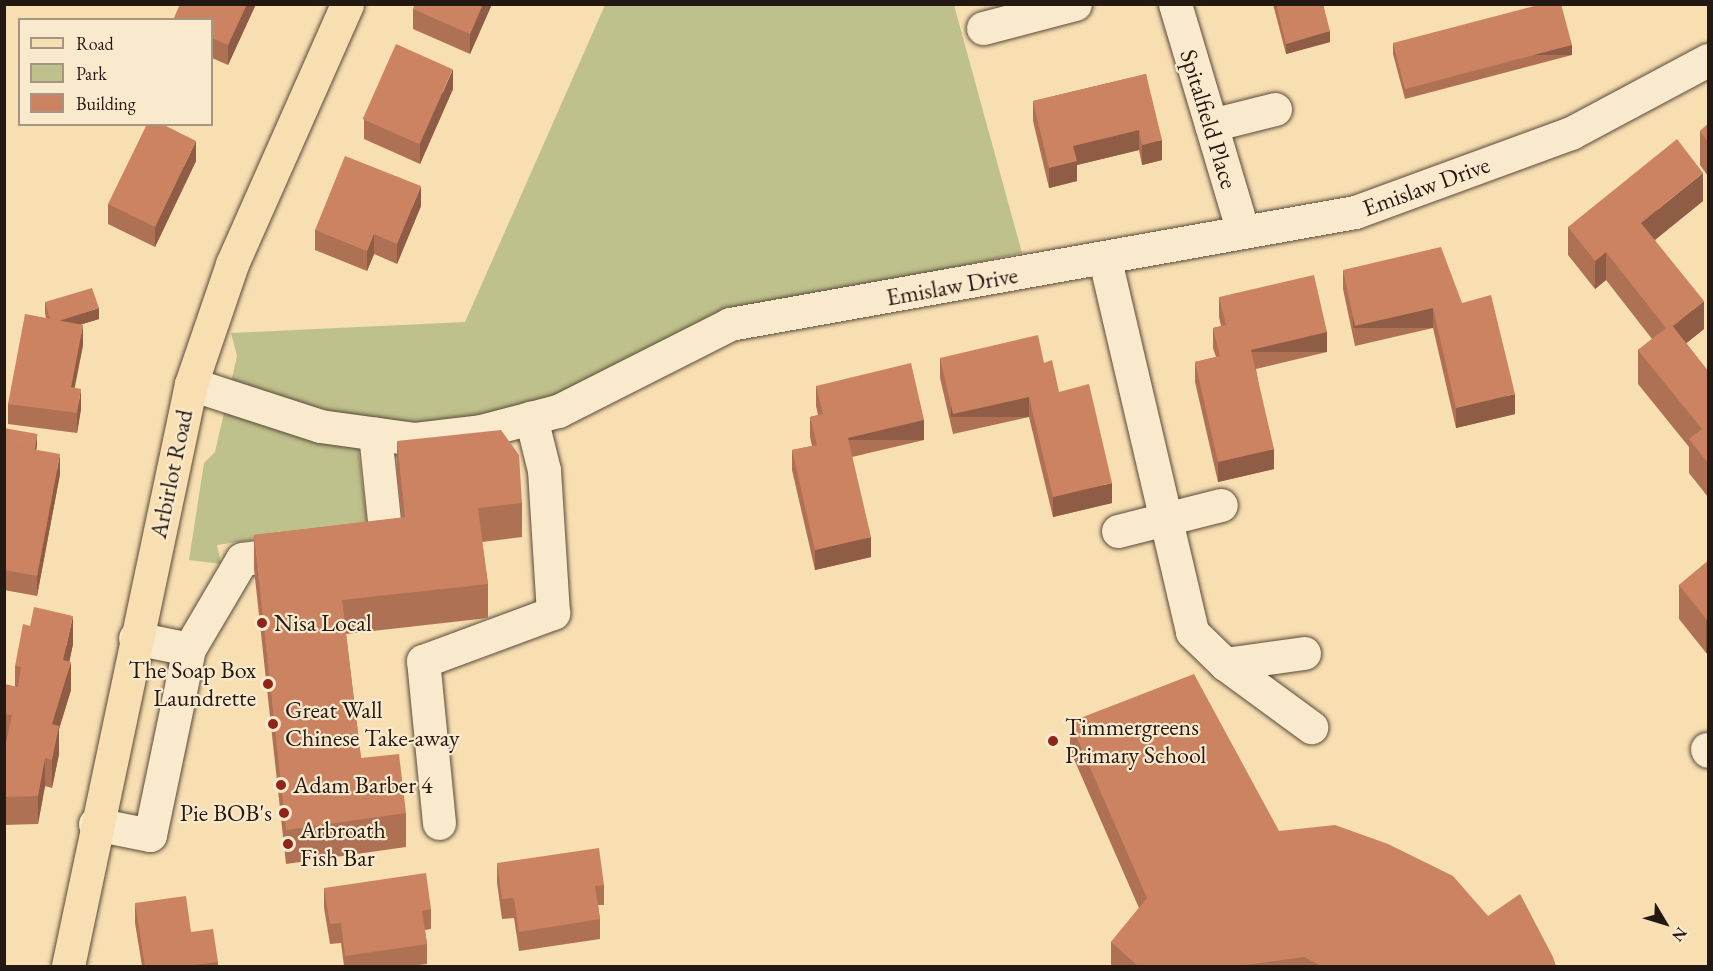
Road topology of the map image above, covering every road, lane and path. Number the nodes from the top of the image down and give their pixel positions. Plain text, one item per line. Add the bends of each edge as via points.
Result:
1 (347, 4) edge
2 (1075, 4) edge
3 (1175, 4) edge
4 (983, 28) dead end
5 (1708, 60) edge
6 (1275, 109) dead end
7 (1210, 125) junction
8 (1243, 232) junction
9 (1105, 260) junction
10 (191, 384) junction
11 (531, 418) junction
12 (375, 434) junction
13 (1221, 505) dead end
14 (1169, 518) junction
15 (1118, 531) dead end
16 (135, 638) junction
17 (189, 649) junction
18 (1304, 653) dead end
19 (1225, 664) junction
20 (1311, 728) dead end
21 (439, 823) dead end
22 (94, 824) junction
23 (68, 966) edge

1 - 10 main road, Arbirlot Road via 232,264
2 - 4 street
3 - 7 street, Spitalfield Place
5 - 8 street, Emislaw Drive via 1571,133 1355,212
6 - 7 street
7 - 8 street, Spitalfield Place
8 - 9 street, Emislaw Drive
9 - 11 street, Emislaw Drive via 730,324 558,411
9 - 14 street
10 - 12 street, Emislaw Drive via 320,426
10 - 16 main road, Arbirlot Road
11 - 12 street, Emislaw Drive via 415,439
11 - 21 street via 544,470 553,613 423,661
12 - 17 street via 386,540 242,559
13 - 14 street
14 - 15 street
14 - 19 street via 1192,632
16 - 17 street
16 - 22 main road, Arbirlot Road
17 - 22 street via 150,836
18 - 19 street
19 - 20 street
22 - 23 main road, Arbirlot Road

